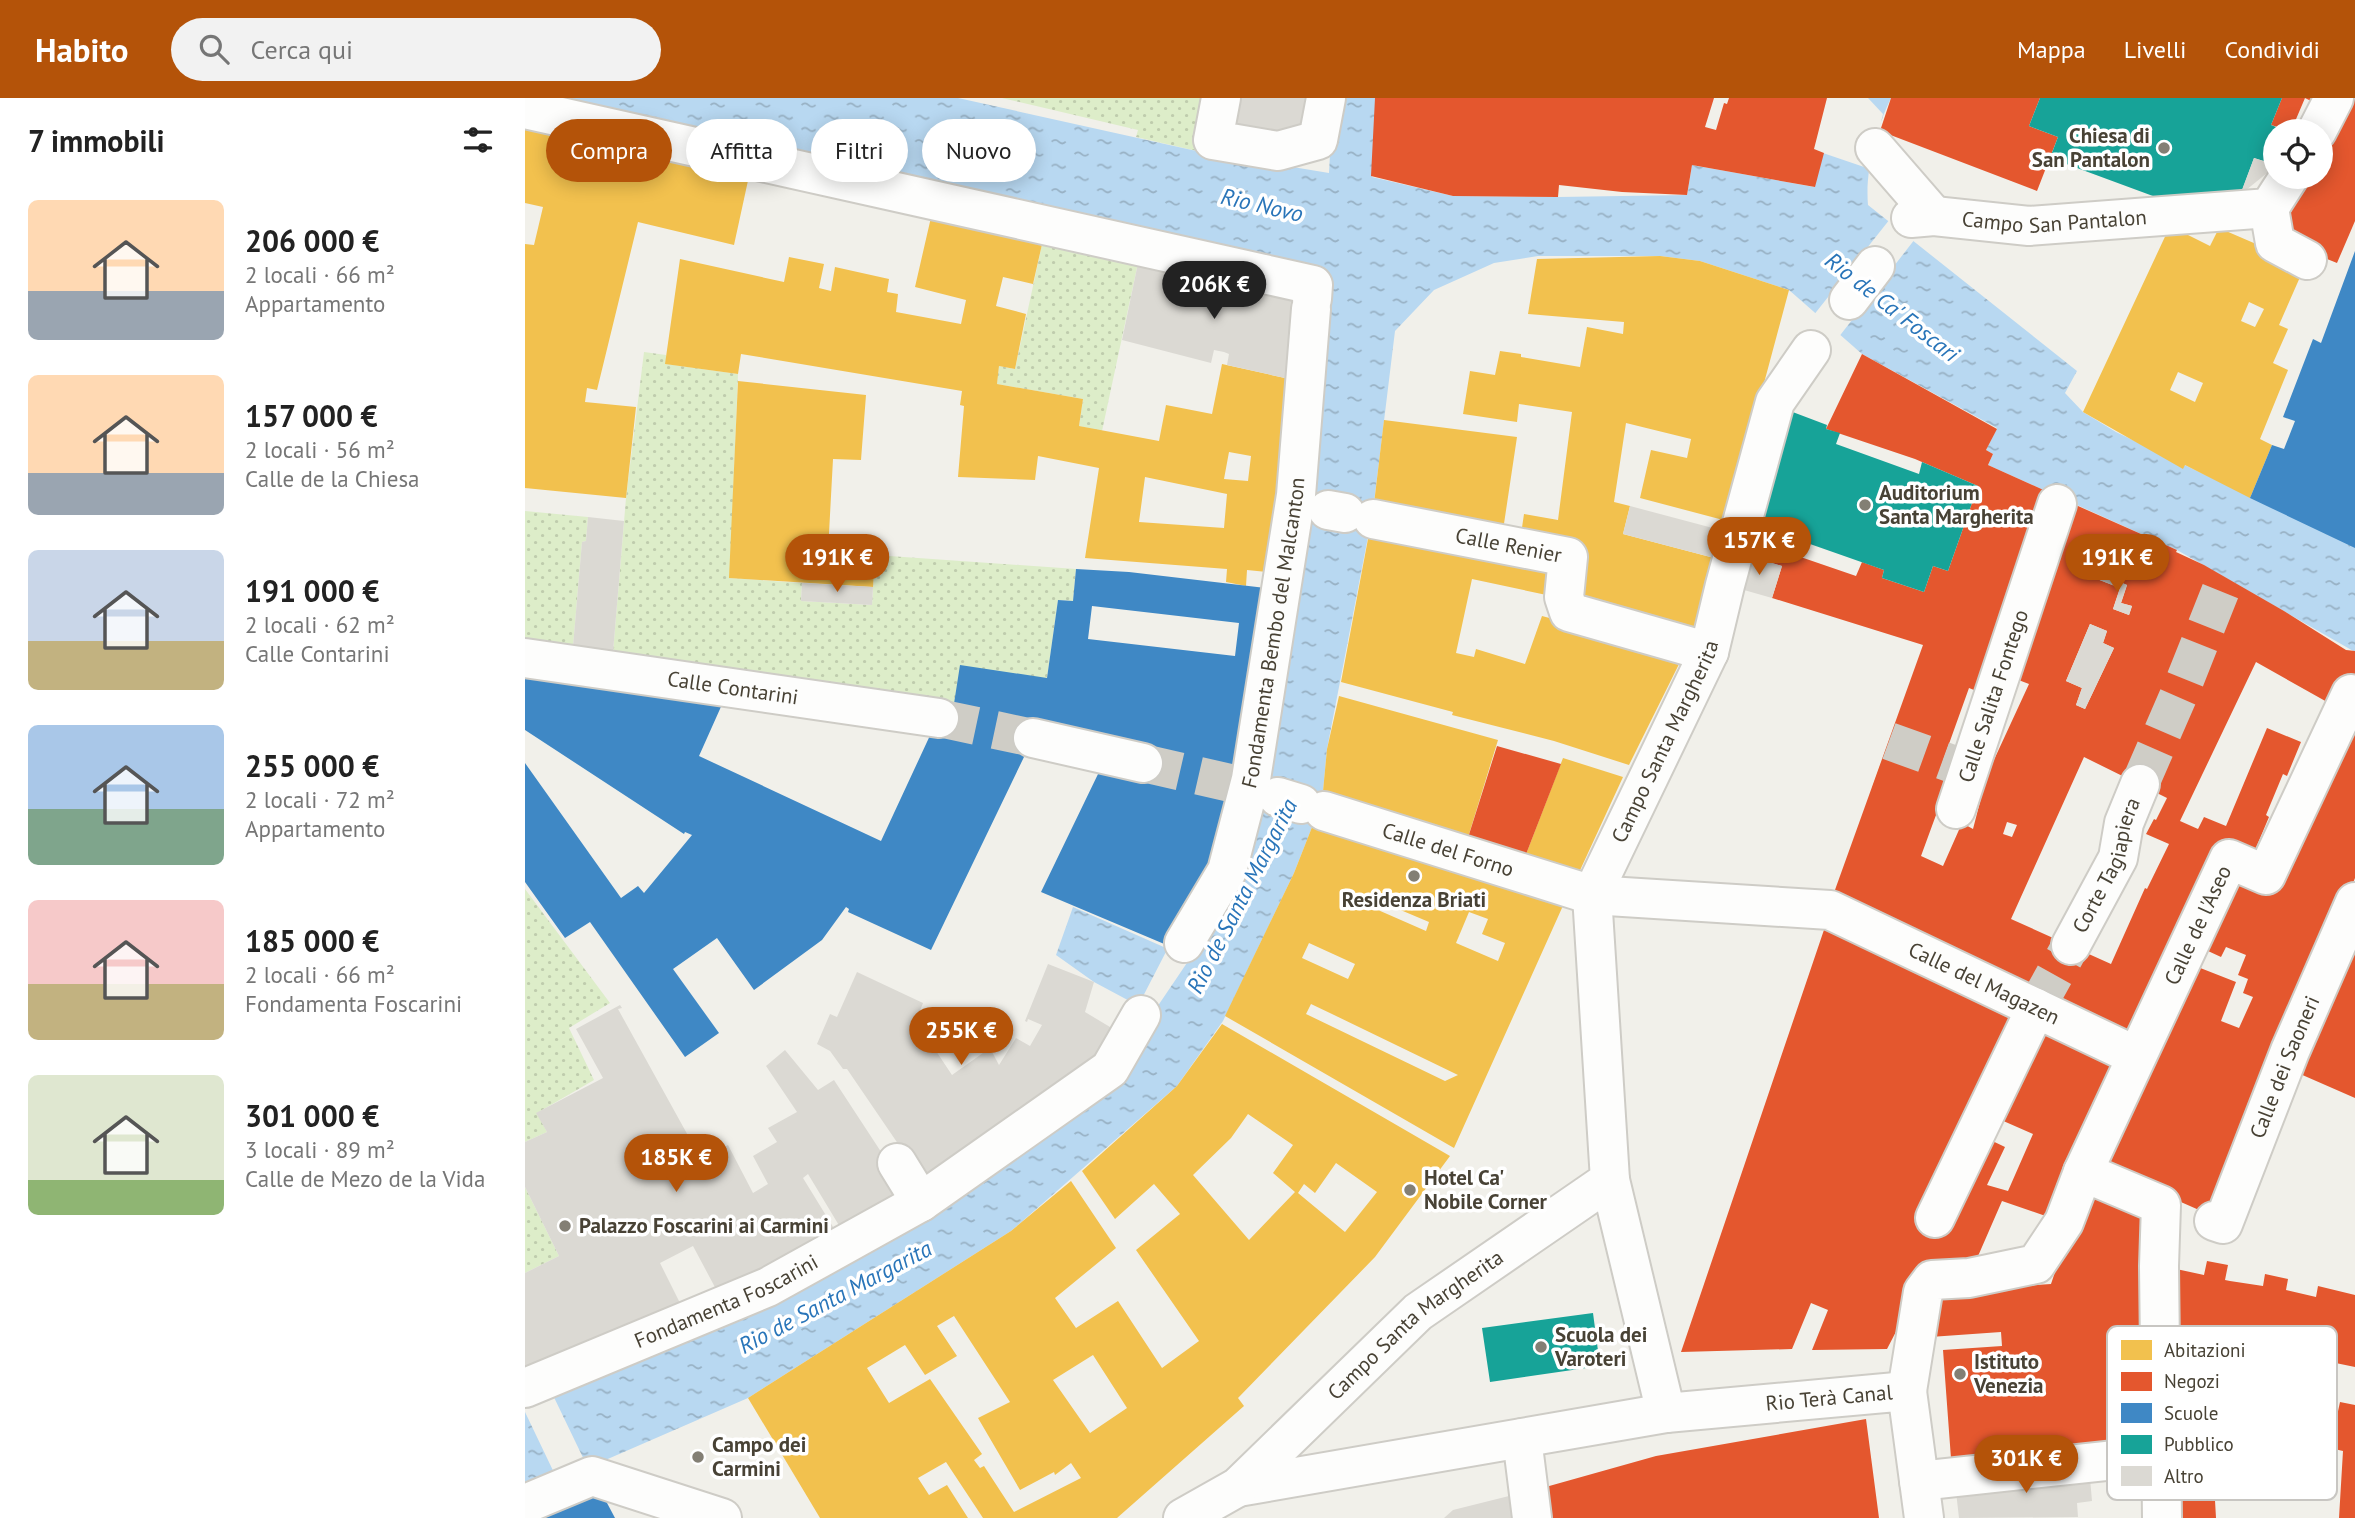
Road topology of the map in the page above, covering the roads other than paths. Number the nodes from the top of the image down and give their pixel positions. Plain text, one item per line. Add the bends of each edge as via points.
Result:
1 (1220, 98) edge
2 (1325, 98) edge
3 (2334, 98) edge
4 (525, 109) edge
5 (2323, 119) edge
6 (1875, 148) dead end
7 (2279, 192) edge
8 (2307, 260) dead end
9 (1875, 266) dead end
10 (1849, 300) dead end
11 (1811, 350) dead end
12 (2057, 504) dead end
13 (1349, 514) dead end
14 (1709, 652) junction
15 (525, 658) edge
16 (2351, 694) dead end
17 (939, 718) tunnel mouth
18 (1033, 738) tunnel mouth
19 (1143, 763) tunnel mouth
20 (2140, 784) tunnel mouth
21 (1278, 797) junction
22 (1956, 809) dead end
23 (1581, 892) junction
24 (2355, 902) edge
25 (1184, 943) dead end
26 (2071, 945) tunnel mouth
27 (2036, 1008) junction
28 (1142, 1015) dead end
29 (2136, 1056) junction
30 (897, 1163) dead end
31 (2083, 1172) junction
32 (1609, 1180) junction
33 (921, 1202) junction
34 (1935, 1218) dead end
35 (2214, 1221) dead end
36 (2163, 1326) edge
37 (525, 1388) edge
38 (1907, 1391) junction
39 (1666, 1413) junction
40 (1522, 1438) junction
41 (2107, 1461) edge
42 (1919, 1481) junction
43 (1238, 1488) junction
44 (2162, 1500) edge
45 (525, 1504) edge
46 (1530, 1505) edge
47 (722, 1518) edge
48 (1183, 1518) edge
49 (1924, 1518) edge
50 (2162, 1518) edge

1 - 2 street via 1213,141 1278,151 1318,140
3 - 5 street
4 - 21 street, Fondamenta Bembo del Malcanton via 1313,285
6 - 7 street, Campo San Pantalon via 1922,217 2029,226 2175,215
7 - 8 street via 2275,243
9 - 10 street
11 - 14 street, Campo Santa Margherita via 1775,402
12 - 22 street, Calle Salita Fontego
13 - 14 street, Calle Renier via 1568,557 1564,597 1569,612
14 - 23 street, Campo Santa Margherita
15 - 17 street, Calle Contarini
16 - 29 street, Calle de l'Aseo via 2266,875 2229,859
18 - 19 street
20 - 26 street, Corte Tagiapiera via 2124,823 2118,858
21 - 23 street, Calle del Forno
21 - 25 street, Fondamenta Bembo del Malcanton
23 - 27 street, Calle del Magazen via 1830,910
23 - 32 street, Campo Santa Margherita
24 - 35 street, Calle dei Saoneri via 2290,1051 2224,1224
27 - 29 street, Calle del Magazen
27 - 34 street
28 - 33 street via 1110,1069
29 - 31 street, Calle de l'Aseo
30 - 33 street
31 - 36 street via 2161,1205
31 - 38 street, Calle de l'Aseo via 2064,1222 2036,1264 1969,1278 1932,1280 1923,1292
32 - 39 street, Campo Santa Margherita
32 - 43 street, Campo Santa Margherita via 1418,1312
33 - 37 street, Fondamenta Foscarini via 768,1287
38 - 39 street, Rio Terà Canal
38 - 42 street, Rio Terà Canal
39 - 40 street, Campo Santa Margherita
40 - 43 street, Campo Santa Margherita
40 - 46 street
41 - 42 street
42 - 49 street, Rio Terà Canal
43 - 48 street, Campo Santa Margherita
44 - 50 street
45 - 47 street via 592,1476

